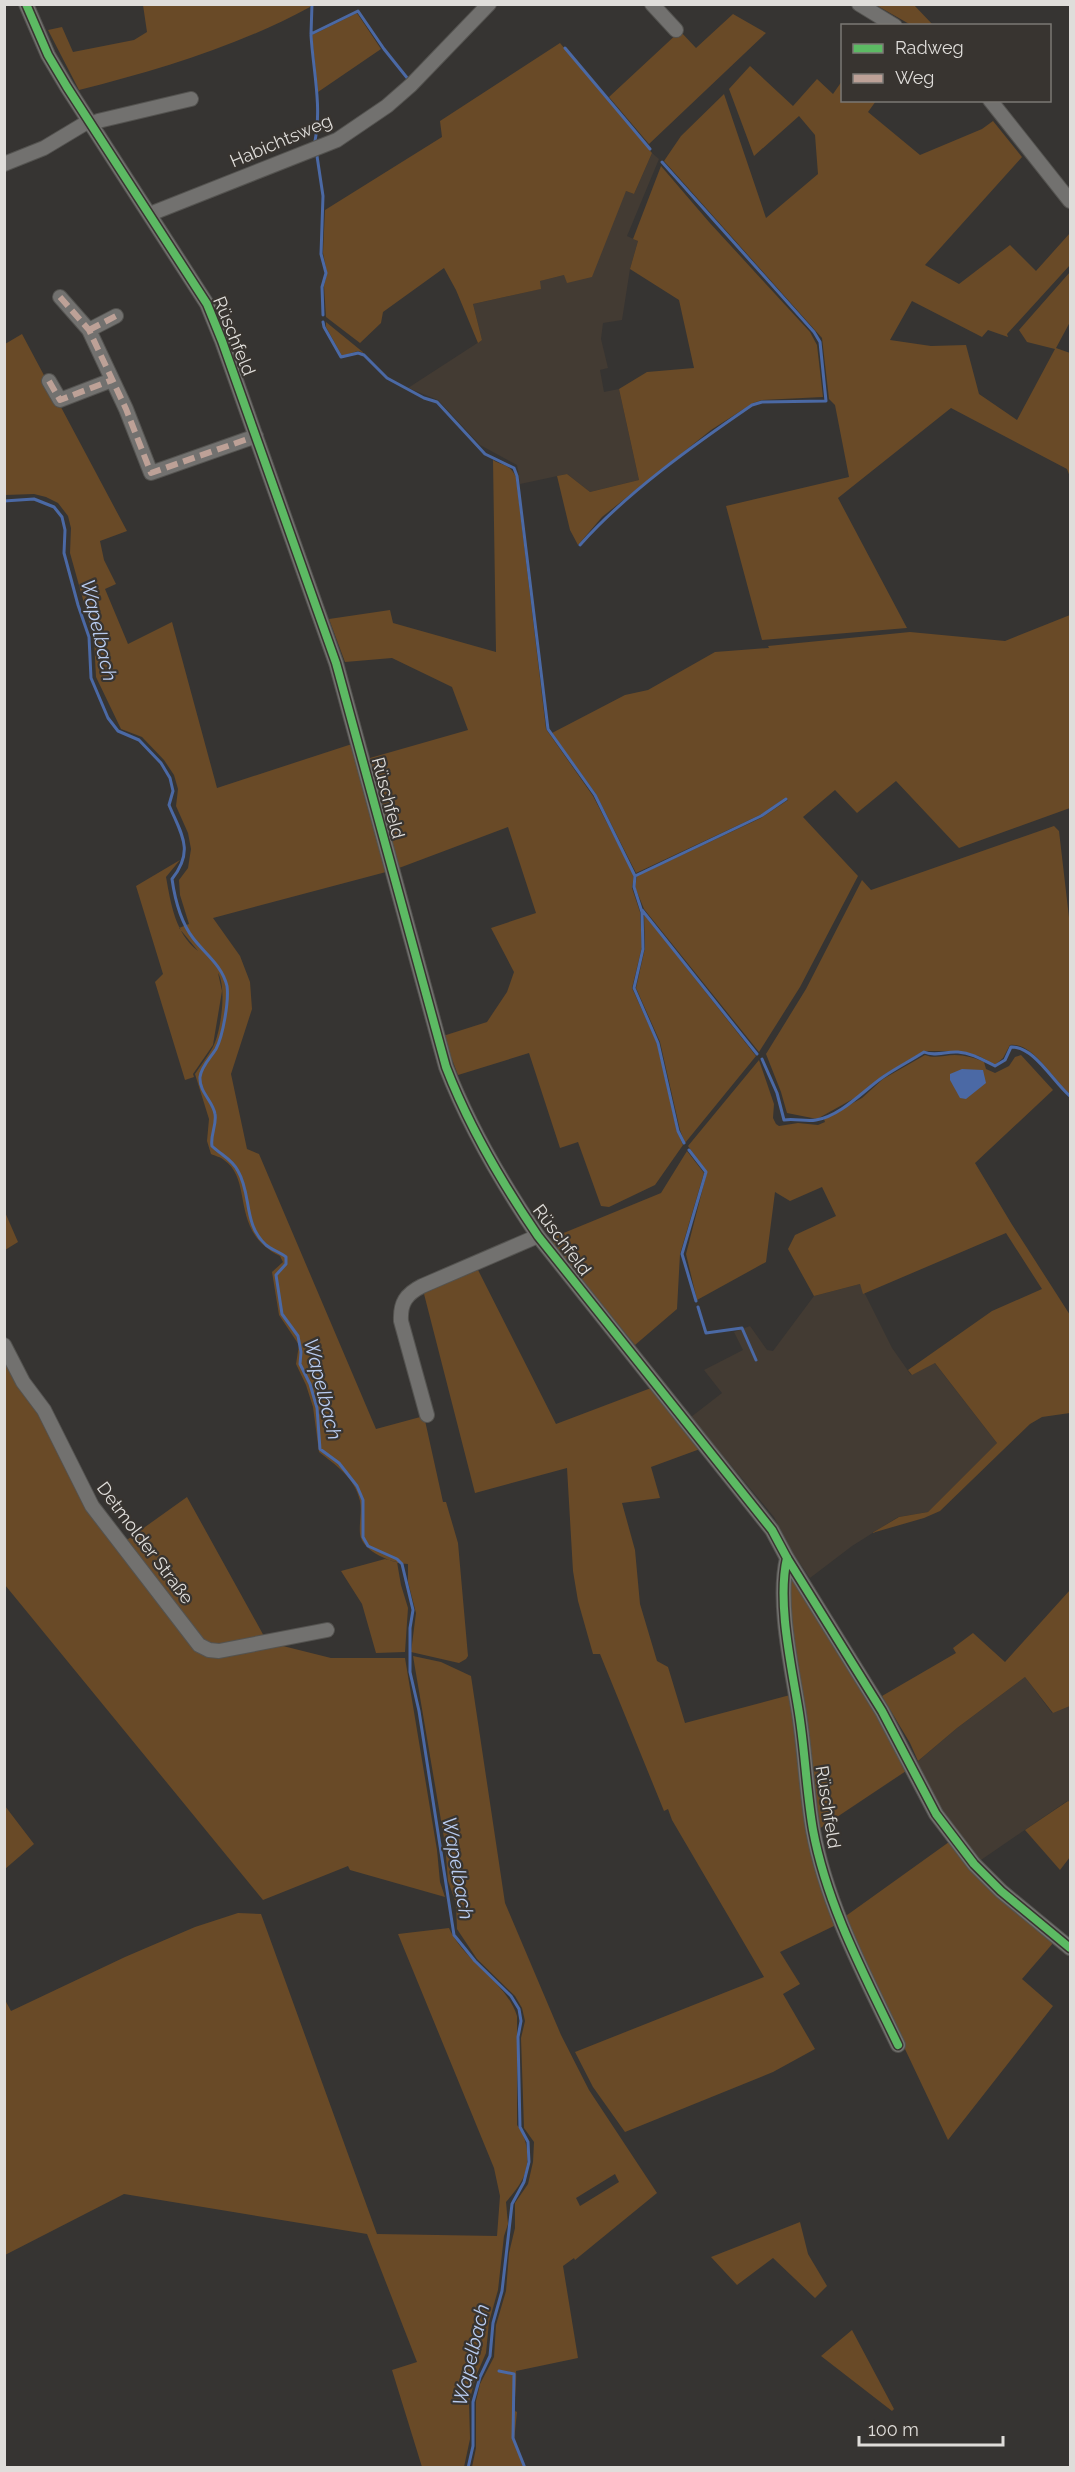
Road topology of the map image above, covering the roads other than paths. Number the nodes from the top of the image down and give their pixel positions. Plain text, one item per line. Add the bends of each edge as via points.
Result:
1 (26, 4) edge
2 (489, 4) edge
3 (652, 4) edge
4 (860, 4) edge
5 (892, 24) edge
6 (676, 30) dead end
7 (191, 99) dead end
8 (992, 102) edge
9 (90, 123) junction
10 (4, 164) edge
11 (1071, 201) edge
12 (150, 214) junction
13 (60, 297) dead end
14 (116, 316) dead end
15 (89, 330) junction
16 (112, 380) junction
17 (49, 381) dead end
18 (256, 436) junction
19 (538, 1236) junction
20 (4, 1345) edge
21 (427, 1415) dead end
22 (787, 1558) junction
23 (327, 1630) dead end
24 (1071, 1948) edge
25 (898, 2045) dead end

1 - 9 street, Rüschfeld via 48,55
2 - 12 street, Habichtsweg via 411,85 337,140
3 - 6 street
4 - 5 street
7 - 9 street
8 - 11 street
9 - 10 street
9 - 12 street, Rüschfeld
12 - 18 street, Rüschfeld via 207,304
13 - 15 street
14 - 15 street
15 - 16 street
16 - 17 street via 60,400
16 - 18 street via 151,473
18 - 19 street, Rüschfeld via 336,663 446,1067 505,1188
19 - 21 street, Rüschfeld via 411,1291 404,1300 401,1321
19 - 22 street, Rüschfeld via 772,1530
20 - 23 street, Detmolder Straße via 23,1382 44,1410 92,1506 199,1645 219,1650
22 - 24 street, Rüschfeld via 882,1711 936,1814 1001,1891
22 - 25 street, Rüschfeld via 782,1577 789,1651 813,1830 839,1920

